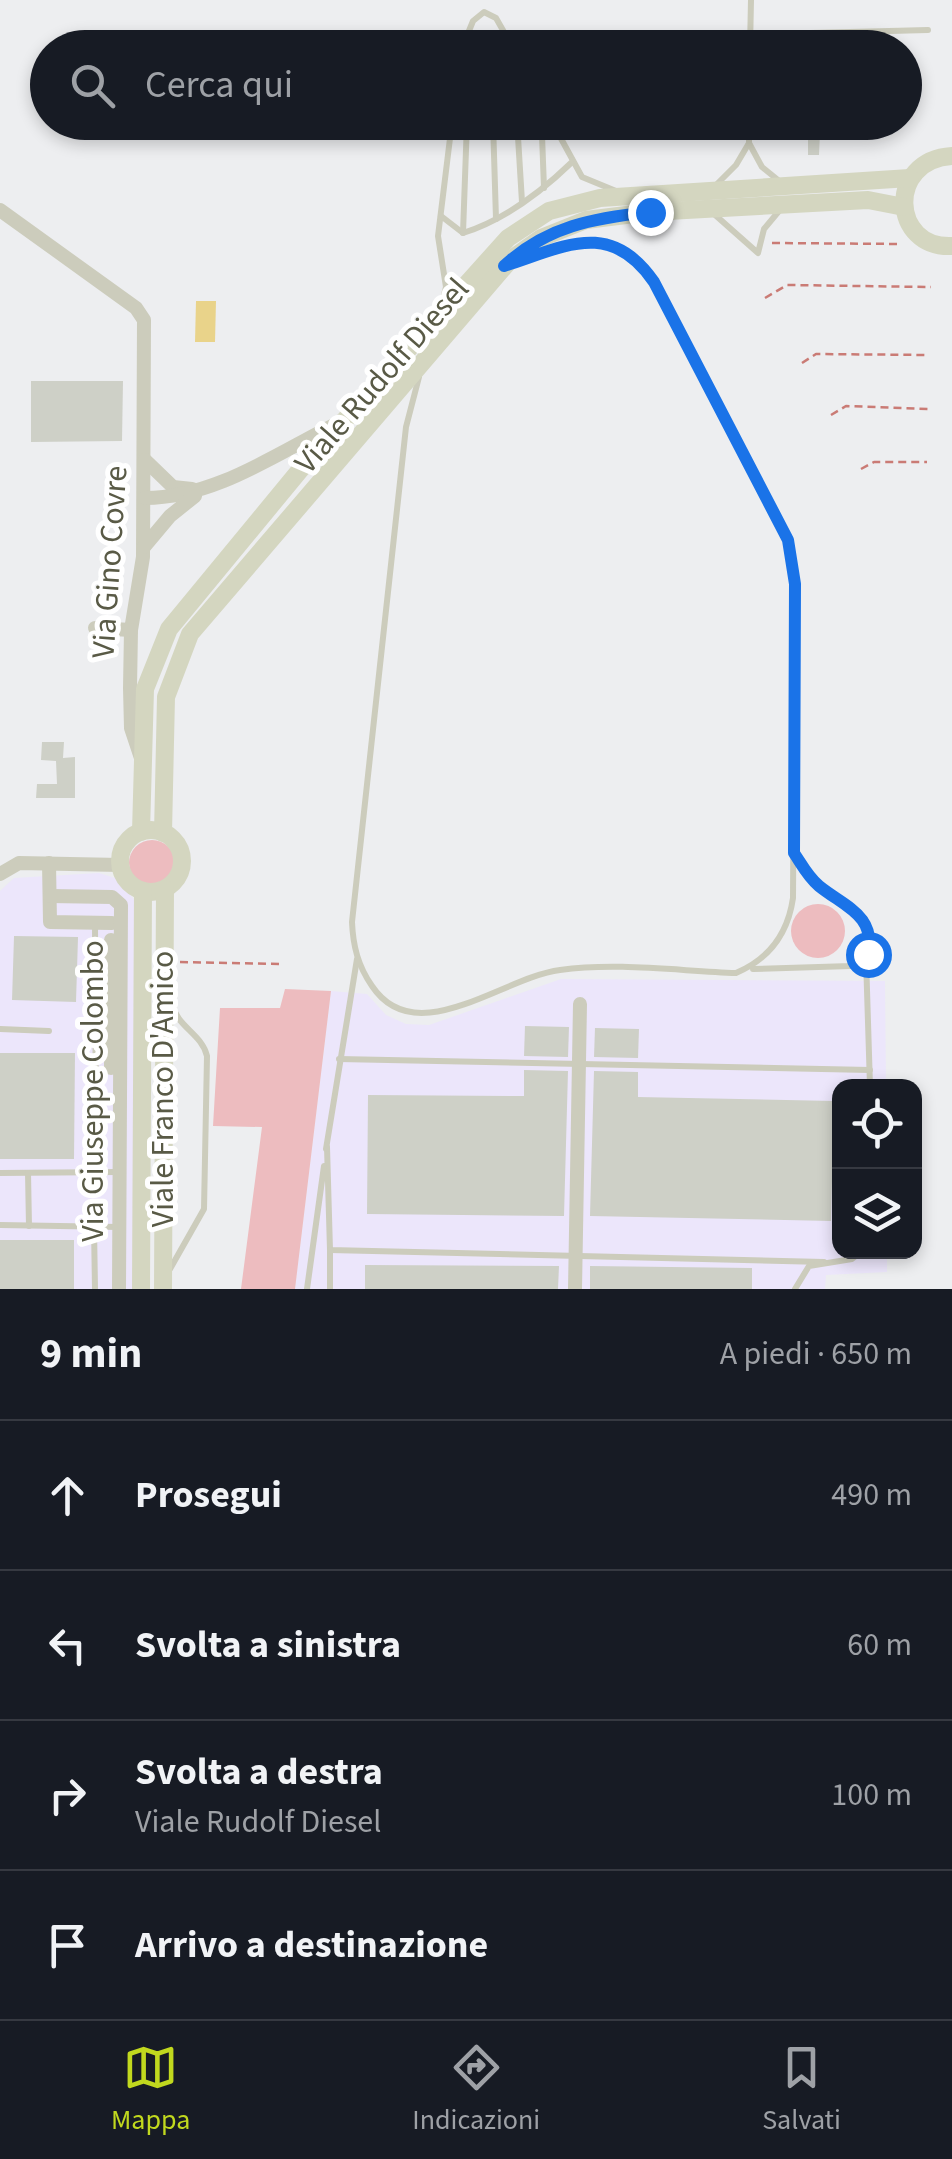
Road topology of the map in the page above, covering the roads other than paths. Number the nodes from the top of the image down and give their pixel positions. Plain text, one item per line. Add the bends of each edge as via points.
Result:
1 (751, 0) edge
2 (469, 30) edge
3 (503, 30) edge
4 (750, 30) edge
5 (922, 30) edge
6 (928, 30) dead end
7 (450, 140) edge
8 (466, 140) edge
9 (494, 140) edge
10 (518, 140) edge
11 (542, 140) edge
12 (560, 140) edge
13 (749, 143) joint
14 (952, 156) edge
15 (571, 163) junction
16 (910, 178) junction
17 (818, 186) junction
18 (544, 189) junction
19 (692, 194) junction
20 (627, 195) junction
21 (522, 203) junction
22 (786, 206) junction
23 (904, 207) junction
24 (0, 210) edge
25 (709, 211) junction
26 (440, 216) junction
27 (496, 219) junction
28 (462, 233) junction
29 (952, 246) edge
30 (504, 266) junction
31 (426, 325) junction
32 (447, 328) junction
33 (342, 422) junction
34 (145, 459) junction
35 (207, 488) junction
36 (145, 498) junction
37 (143, 548) junction
38 (95, 628) dead end
39 (131, 630) junction
40 (143, 764) junction
41 (142, 832) junction
42 (163, 833) junction
43 (794, 853) junction
44 (49, 863) junction
45 (121, 865) junction
46 (0, 874) edge
47 (165, 889) junction
48 (143, 891) junction
49 (50, 896) junction
50 (112, 897) junction
51 (112, 922) junction
52 (95, 923) junction
53 (866, 957) junction
54 (171, 958) junction
55 (357, 960) junction
56 (736, 973) junction
57 (580, 1004) dead end
58 (103, 1023) junction
59 (0, 1030) edge
60 (49, 1031) dead end
61 (339, 1059) junction
62 (870, 1070) junction
63 (870, 1079) edge
64 (327, 1147) junction
65 (109, 1172) junction
66 (0, 1173) edge
67 (28, 1173) junction
68 (0, 1226) edge
69 (29, 1226) junction
70 (94, 1227) junction
71 (116, 1227) junction
72 (330, 1250) junction
73 (852, 1259) edge
74 (824, 1262) junction
75 (95, 1289) edge
76 (112, 1289) edge
77 (119, 1289) edge
78 (141, 1289) edge
79 (163, 1289) edge
80 (308, 1289) edge
81 (330, 1289) edge
82 (575, 1289) edge
83 (795, 1289) edge

1 - 4 lane
2 - 3 lane via 484,12
5 - 6 lane
7 - 26 lane
8 - 28 lane
9 - 27 lane
10 - 21 lane
11 - 18 lane
12 - 15 lane
13 - 17 lane via 762,167 784,185
13 - 19 lane via 728,176
14 - 16 street via 928,161
15 - 18 lane
15 - 20 lane via 587,180
16 - 17 street, Viale Rudolf Diesel
16 - 23 street
17 - 19 street, Viale Rudolf Diesel
18 - 21 lane
19 - 20 street, Viale Rudolf Diesel
20 - 31 street, Viale Rudolf Diesel via 574,202 530,221
21 - 27 lane
22 - 23 street, Viale Rudolf Diesel via 868,200
22 - 25 street, Viale Rudolf Diesel
22 - 25 lane via 766,224 758,253
23 - 29 street via 916,234
24 - 34 street, Via Gino Covre via 139,312 145,325
25 - 30 street, Viale Rudolf Diesel via 586,220 541,238
26 - 28 lane
26 - 31 lane via 446,290
27 - 28 lane
30 - 32 street, Viale Rudolf Diesel
30 - 43 lane via 593,241 638,262 781,524 794,575
31 - 33 street, Viale Rudolf Diesel
32 - 42 street, Viale Rudolf Diesel via 185,643 166,697
32 - 55 lane via 408,408 354,911
33 - 35 street
33 - 40 street, Viale Rudolf Diesel via 169,629 145,689
34 - 35 street via 173,487
34 - 36 street, Via Gino Covre
35 - 36 street
35 - 37 street
36 - 37 street, Via Gino Covre
37 - 39 street, Via Gino Covre
38 - 39 street
39 - 40 street, Via Gino Covre via 130,721
40 - 41 street, Viale Rudolf Diesel
41 - 42 street
41 - 45 street via 125,845
42 - 47 street via 182,855 179,874
43 - 53 lane via 813,880 866,921
43 - 56 lane via 786,925 764,957
44 - 45 street
44 - 46 street via 19,863
44 - 49 street
45 - 48 street
47 - 48 street
47 - 54 street, Viale Franco D'Amico
48 - 78 street, Viale Franco D'Amico
49 - 50 street, Via Giuseppe Colombo
49 - 52 street, Via Giuseppe Colombo via 50,922
50 - 51 street, Via Giuseppe Colombo
50 - 65 street, Via Giuseppe Colombo via 121,907
51 - 52 street, Via Giuseppe Colombo
51 - 58 street, Via Giuseppe Colombo
52 - 58 lane
53 - 56 lane via 846,966 774,965
53 - 62 lane
54 - 79 street, Viale Franco D'Amico
54 - 79 lane via 174,1014 208,1056 204,1209 174,1256
55 - 56 lane via 386,1002 422,1015 564,969
55 - 61 lane
57 - 82 street
58 - 65 street, Via Giuseppe Colombo
59 - 60 lane
61 - 62 lane
61 - 64 lane
62 - 63 lane
64 - 72 lane
64 - 80 lane
65 - 67 lane
65 - 71 street, Via Giuseppe Colombo
66 - 67 lane
67 - 69 lane
68 - 69 lane
69 - 70 lane
70 - 71 lane
70 - 75 lane
71 - 76 street, Via Giuseppe Colombo
71 - 77 street, Via Giuseppe Colombo
72 - 74 lane
72 - 81 lane
73 - 74 lane
74 - 83 lane via 806,1268

